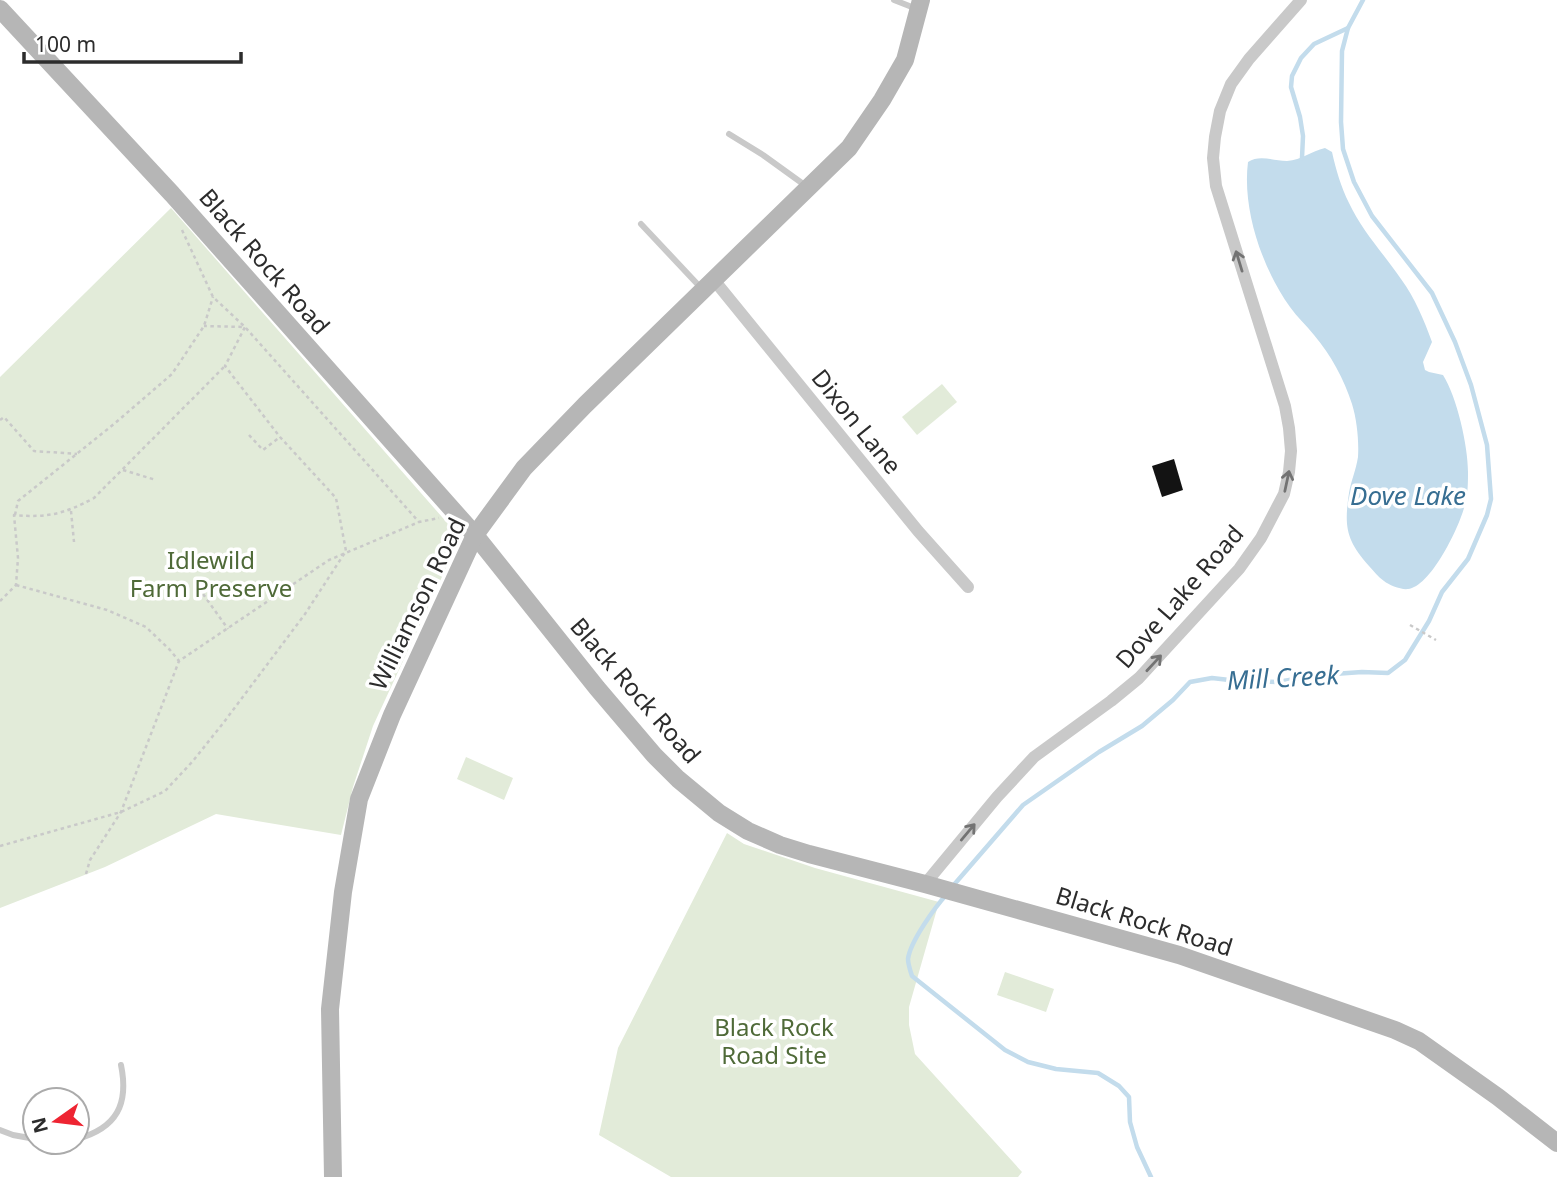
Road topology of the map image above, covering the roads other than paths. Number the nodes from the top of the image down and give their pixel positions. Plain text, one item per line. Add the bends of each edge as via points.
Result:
1 (894, 0) edge
2 (1301, 0) edge
3 (920, 5) edge
4 (0, 9) edge
5 (729, 134) dead end
6 (808, 188) junction
7 (641, 224) dead end
8 (709, 285) junction
9 (475, 535) junction
10 (968, 587) dead end
11 (932, 886) junction
12 (121, 1065) dead end
13 (0, 1130) edge
14 (91, 1133) edge
15 (21, 1136) edge
16 (1557, 1143) edge
17 (333, 1177) edge

1 - 3 lane
11 -> 2 street, Dove Lake Road via 997,797 1034,757 1139,678 1239,569 1284,494 1291,451 1285,406 1216,186 1213,158 1220,111 1231,84
3 - 6 street, Williamson Road via 905,60 882,100 849,148
4 - 9 street, Black Rock Road via 172,194
5 - 6 lane
6 - 8 street, Williamson Road
7 - 8 lane
8 - 9 street, Williamson Road via 524,468
8 - 10 street, Dixon Lane
9 - 11 street, Black Rock Road via 654,755 719,813 780,845
9 - 17 street, Williamson Road via 392,715 359,799 330,1009
11 - 16 street, Black Rock Road via 1179,955 1395,1030 1419,1041
12 - 14 lane via 124,1091 120,1108 111,1121
13 - 15 lane

